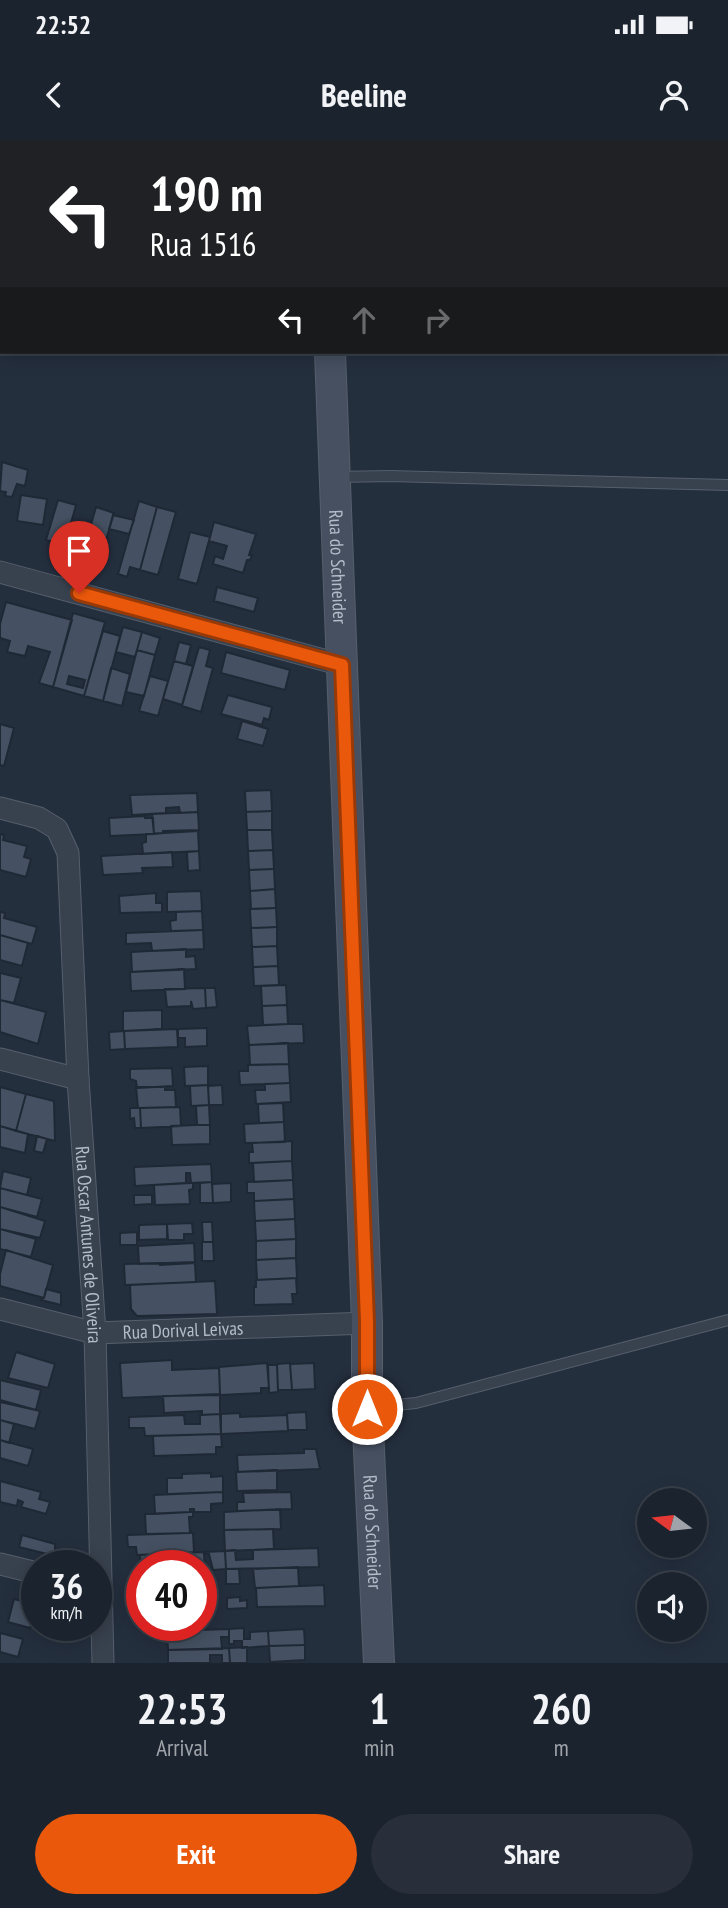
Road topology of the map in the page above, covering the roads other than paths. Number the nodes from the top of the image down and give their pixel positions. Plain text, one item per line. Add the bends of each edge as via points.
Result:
1 (330, 354) edge
2 (335, 477) junction
3 (728, 485) edge
4 (0, 572) edge
5 (342, 665) junction
6 (0, 808) edge
7 (0, 1059) edge
8 (78, 1079) junction
9 (0, 1309) edge
10 (728, 1320) edge
11 (367, 1322) junction
12 (94, 1333) junction
13 (367, 1409) junction
14 (97, 1550) edge
15 (0, 1564) edge
16 (21, 1569) edge
17 (101, 1641) edge
18 (103, 1663) edge
19 (379, 1663) edge

1 - 2 street, Rua do Schneider
2 - 3 lane
2 - 5 street, Rua do Schneider
4 - 5 street
5 - 11 street, Rua do Schneider
6 - 8 street, Rua Oscar Antunes de Oliveira via 39,818 57,829 68,853
7 - 8 street
8 - 12 street, Rua Oscar Antunes de Oliveira
9 - 12 street, Rua Dorival Leivas
10 - 13 lane via 416,1403
11 - 12 street, Rua Dorival Leivas
11 - 13 street, Rua do Schneider
12 - 14 street, Rua Oscar Antunes de Oliveira
13 - 19 street, Rua do Schneider
15 - 16 street
17 - 18 street, Rua Oscar Antunes de Oliveira

